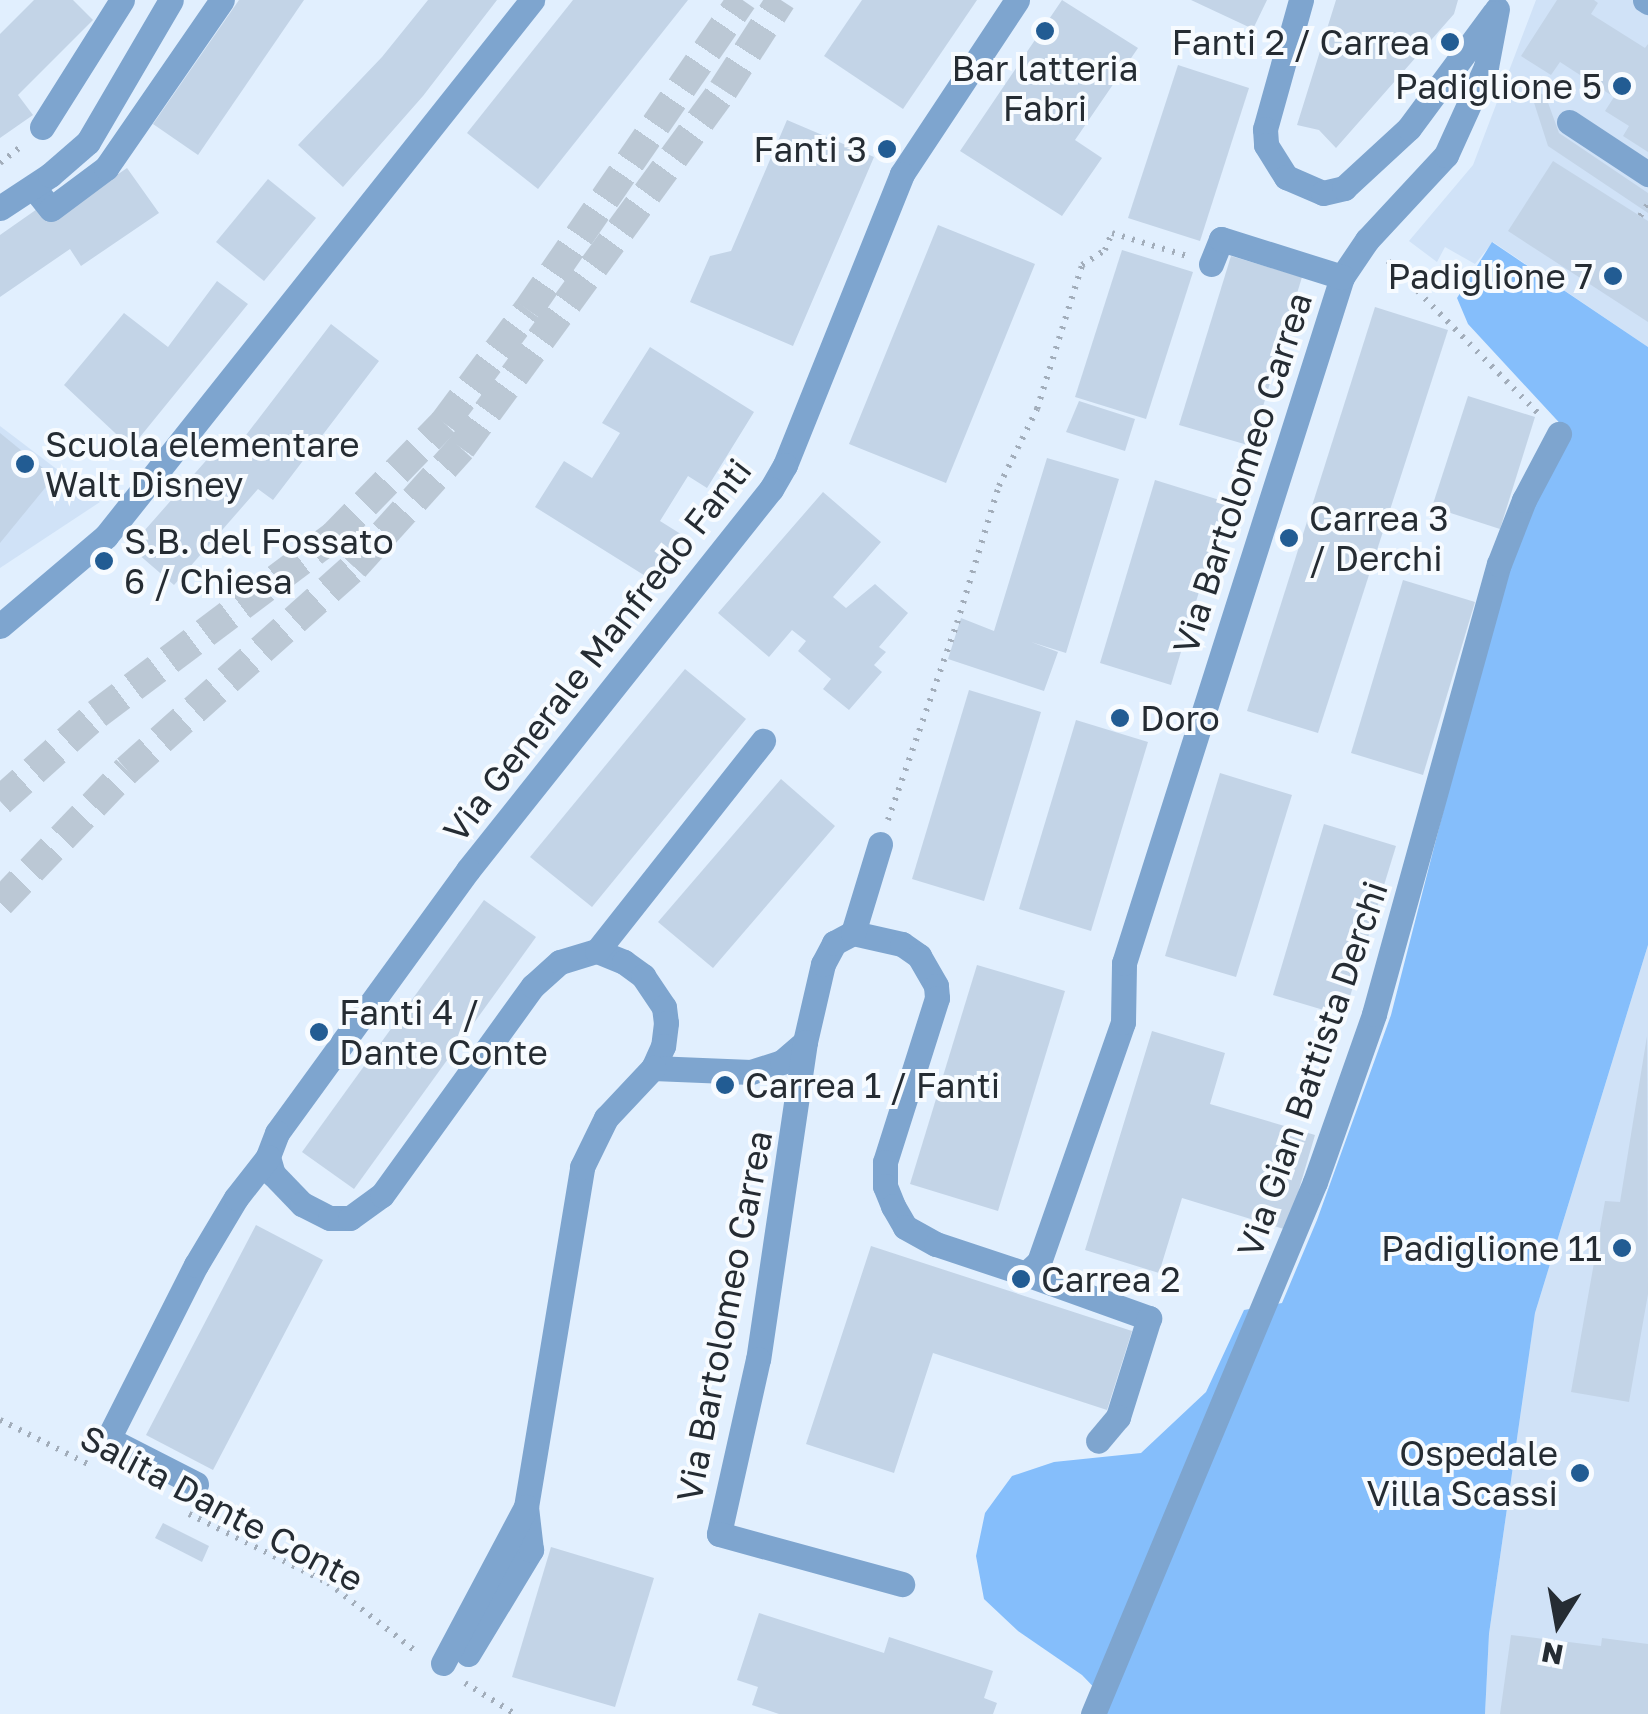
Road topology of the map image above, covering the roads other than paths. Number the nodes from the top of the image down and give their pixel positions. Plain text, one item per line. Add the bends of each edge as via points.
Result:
1 (122, 0) edge
2 (171, 0) edge
3 (222, 0) edge
4 (532, 0) edge
5 (1016, 0) edge
6 (1301, 0) edge
7 (1498, 5) edge
8 (1569, 122) dead end
9 (42, 127) dead end
10 (1648, 174) edge
11 (33, 187) junction
12 (0, 208) edge
13 (1212, 264) road end
14 (1342, 277) junction
15 (1559, 434) road end
16 (0, 626) edge
17 (762, 741) dead end
18 (880, 844) road end
19 (853, 933) junction
20 (598, 952) junction
21 (805, 1042) junction
22 (652, 1068) junction
23 (268, 1157) junction
24 (1026, 1274) junction
25 (1098, 1441) dead end
26 (196, 1484) dead end
27 (526, 1507) junction
28 (902, 1584) dead end
29 (468, 1654) dead end
30 (440, 1666) road end
31 (1094, 1714) edge

1 - 9 street
2 - 11 street via 88,142
3 - 11 street via 106,168 52,209
4 - 16 street via 106,536
5 - 23 street, Via Generale Manfredo Fanti via 902,174 786,466 468,870 277,1133
6 - 7 street via 1266,146 1286,177 1322,193 1344,188 1409,128
7 - 14 street, Via Bartolomeo Carrea via 1486,67 1446,155
8 - 10 street
11 - 12 street
13 - 14 street via 1220,239
14 - 24 street, Via Bartolomeo Carrea via 1124,963 1123,1022 1039,1262
15 - 31 street, Via Gian Battista Derchi via 1499,564 1374,1014 1315,1182
17 - 20 street
18 - 19 street
19 - 21 street, Via Bartolomeo Carrea via 834,943 823,964
19 - 24 street via 902,944 919,956 936,986 885,1162 893,1206 905,1227 936,1244
20 - 22 street via 643,976 664,1007 663,1046
20 - 23 street via 560,962 532,986 366,1210 330,1218 302,1204 273,1174
21 - 22 street via 782,1062 751,1072
21 - 28 street, Via Bartolomeo Carrea via 758,1359 718,1534
22 - 27 street via 606,1118 582,1166
23 - 26 street, Via Generale Manfredo Fanti via 196,1265 108,1439
24 - 25 street via 1150,1318 1118,1417
27 - 29 street via 531,1550
27 - 30 street

